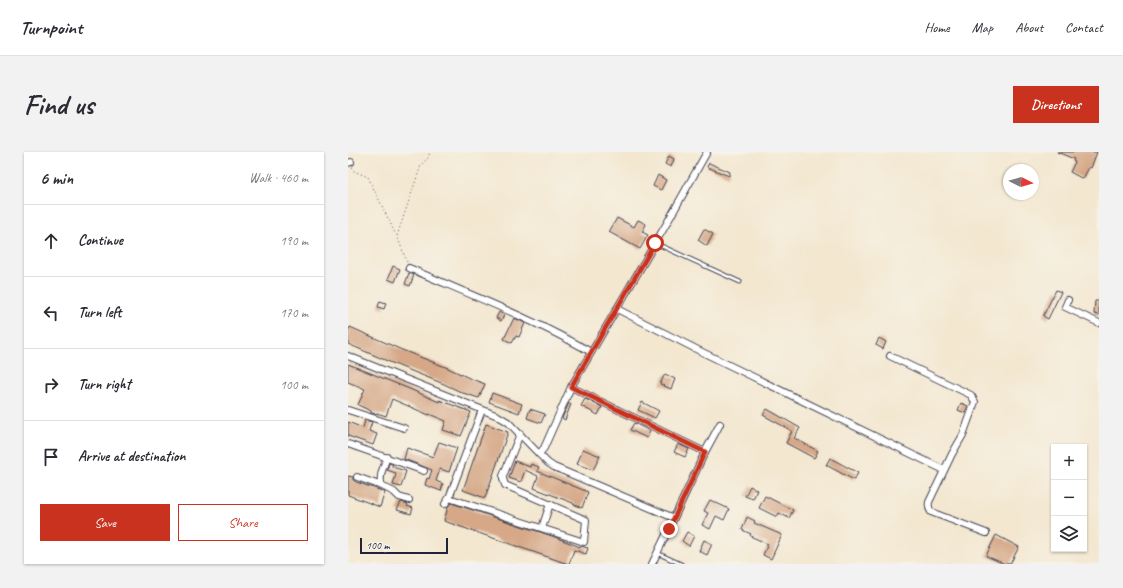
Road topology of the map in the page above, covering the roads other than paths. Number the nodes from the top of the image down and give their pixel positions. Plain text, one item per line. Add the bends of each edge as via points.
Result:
1 (707, 152) edge
2 (655, 243) junction
3 (409, 268) road end
4 (740, 282) dead end
5 (1068, 300) dead end
6 (617, 309) junction
7 (1099, 323) edge
8 (592, 352) junction
9 (348, 356) edge
10 (890, 356) dead end
11 (571, 387) junction
12 (348, 410) edge
13 (482, 410) junction
14 (720, 424) dead end
15 (404, 428) dead end
16 (520, 434) junction
17 (348, 444) edge
18 (705, 452) junction
19 (539, 454) junction
20 (387, 457) junction
21 (944, 470) junction
22 (424, 471) dead end
23 (357, 477) dead end
24 (382, 486) junction
25 (449, 498) junction
26 (409, 500) dead end
27 (445, 504) dead end
28 (550, 504) junction
29 (674, 518) junction
30 (542, 528) junction
31 (986, 533) dead end
32 (657, 552) junction
33 (652, 564) edge
34 (681, 564) edge

1 - 2 street
2 - 4 lane
2 - 6 street
3 - 8 street via 552,330
5 - 7 street via 1065,307
6 - 8 street
6 - 21 street
8 - 11 street
9 - 13 street
10 - 21 street via 971,395 976,402 963,435
11 - 18 street
11 - 19 street
12 - 15 street
13 - 16 street via 508,422
13 - 25 street
14 - 18 street
16 - 19 street
16 - 28 street via 503,476 505,485
17 - 20 street
18 - 29 street
19 - 29 street via 554,467
20 - 22 street
20 - 24 street via 380,482
21 - 31 street via 929,502 929,509
23 - 24 street
24 - 26 street
25 - 27 street
25 - 30 street
28 - 30 street
28 - 30 street via 586,520 584,542
29 - 32 street
32 - 33 street
32 - 34 lane

